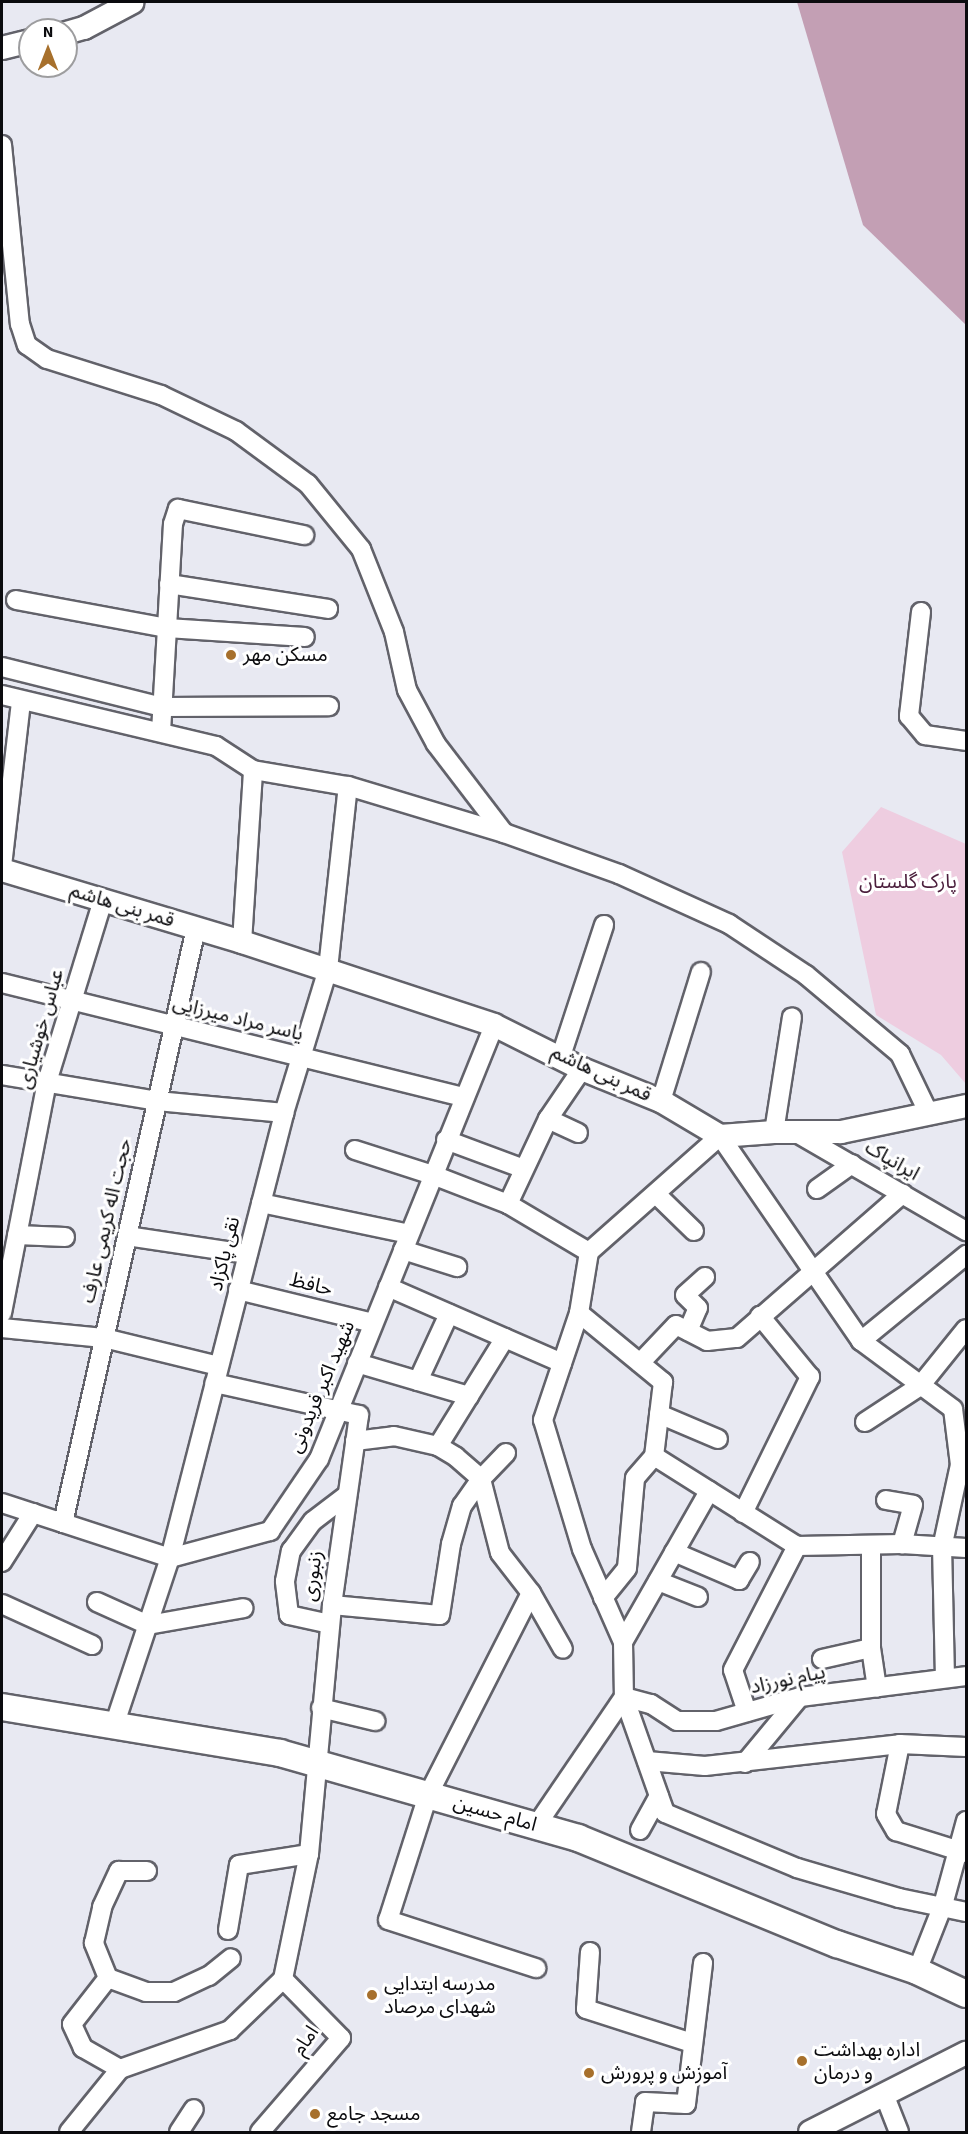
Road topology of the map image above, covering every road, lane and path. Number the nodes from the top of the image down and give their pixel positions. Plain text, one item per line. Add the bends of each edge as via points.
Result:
1 (133, 2) edge
2 (78, 30) edge
3 (18, 44) edge
4 (2, 48) edge
5 (2, 145) edge
6 (304, 535) dead end
7 (169, 584) junction
8 (16, 600) dead end
9 (328, 609) dead end
10 (921, 612) dead end
11 (167, 628) junction
12 (305, 637) dead end
13 (2, 667) edge
14 (2, 695) edge
15 (21, 701) junction
16 (329, 706) dead end
17 (162, 707) junction
18 (161, 732) junction
19 (966, 741) edge
20 (253, 770) junction
21 (348, 786) junction
22 (504, 833) junction
23 (2, 868) edge
24 (103, 900) junction
25 (604, 925) dead end
26 (196, 928) junction
27 (242, 942) junction
28 (328, 969) junction
29 (700, 972) dead end
30 (2, 983) edge
31 (73, 1001) junction
32 (792, 1017) dead end
33 (494, 1025) junction
34 (174, 1026) junction
35 (561, 1056) junction
36 (301, 1059) junction
37 (582, 1069) junction
38 (2, 1075) edge
39 (47, 1082) junction
40 (464, 1097) junction
41 (157, 1101) junction
42 (661, 1101) junction
43 (966, 1106) edge
44 (928, 1112) junction
45 (284, 1113) junction
46 (548, 1119) junction
47 (784, 1131) junction
48 (578, 1133) dead end
49 (720, 1136) junction
50 (446, 1140) junction
51 (355, 1150) dead end
52 (852, 1164) junction
53 (524, 1169) junction
54 (433, 1175) junction
55 (817, 1189) dead end
56 (903, 1193) junction
57 (656, 1194) junction
58 (261, 1203) junction
59 (508, 1204) junction
60 (694, 1231) dead end
61 (966, 1231) edge
62 (17, 1235) junction
63 (127, 1236) junction
64 (64, 1237) dead end
65 (406, 1242) junction
66 (590, 1252) junction
67 (248, 1254) junction
68 (966, 1255) edge
69 (457, 1267) dead end
70 (812, 1272) junction
71 (705, 1277) dead end
72 (388, 1287) junction
73 (238, 1290) junction
74 (2, 1313) edge
75 (579, 1313) junction
76 (449, 1314) junction
77 (760, 1316) junction
78 (374, 1323) junction
79 (2, 1328) edge
80 (966, 1329) edge
81 (688, 1331) junction
82 (104, 1338) junction
83 (506, 1338) junction
84 (861, 1341) junction
85 (562, 1363) junction
86 (640, 1363) junction
87 (357, 1364) junction
88 (217, 1375) junction
89 (417, 1381) junction
90 (920, 1386) junction
91 (469, 1396) junction
92 (339, 1409) junction
93 (659, 1414) junction
94 (865, 1422) dead end
95 (718, 1439) dead end
96 (355, 1441) junction
97 (438, 1446) junction
98 (506, 1453) dead end
99 (654, 1456) junction
100 (963, 1465) edge
101 (481, 1479) junction
102 (709, 1491) junction
103 (347, 1494) junction
104 (886, 1500) dead end
105 (2, 1503) edge
106 (33, 1513) junction
107 (743, 1513) junction
108 (63, 1523) junction
109 (902, 1544) junction
110 (797, 1546) junction
111 (871, 1546) junction
112 (942, 1548) junction
113 (966, 1548) edge
114 (674, 1552) junction
115 (170, 1558) junction
116 (2, 1562) edge
117 (750, 1562) dead end
118 (658, 1581) junction
119 (531, 1593) junction
120 (698, 1597) dead end
121 (603, 1598) junction
122 (97, 1602) dead end
123 (2, 1604) edge
124 (332, 1605) junction
125 (244, 1608) dead end
126 (330, 1624) junction
127 (148, 1625) junction
128 (623, 1642) junction
129 (92, 1645) dead end
130 (871, 1648) junction
131 (563, 1649) dead end
132 (822, 1659) dead end
133 (966, 1676) edge
134 (945, 1678) junction
135 (877, 1688) junction
136 (624, 1697) junction
137 (800, 1697) junction
138 (2, 1707) edge
139 (321, 1708) junction
140 (747, 1712) junction
141 (375, 1721) dead end
142 (114, 1726) junction
143 (900, 1744) junction
144 (966, 1747) edge
145 (647, 1761) junction
146 (745, 1763) junction
147 (318, 1764) junction
148 (428, 1795) junction
149 (659, 1796) junction
150 (966, 1821) edge
151 (536, 1826) junction
152 (640, 1830) dead end
153 (961, 1852) edge
154 (309, 1854) junction
155 (147, 1871) dead end
156 (943, 1905) junction
157 (966, 1912) edge
158 (228, 1930) dead end
159 (590, 1952) dead end
160 (231, 1958) dead end
161 (703, 1963) dead end
162 (536, 1968) dead end
163 (917, 1971) junction
164 (108, 1978) junction
165 (283, 1979) junction
166 (966, 1994) edge
167 (692, 2043) junction
168 (966, 2053) edge
169 (120, 2069) junction
170 (884, 2094) junction
171 (194, 2109) dead end
172 (69, 2133) edge
173 (179, 2133) edge
174 (260, 2133) edge
175 (641, 2133) edge
176 (810, 2133) edge
177 (899, 2133) edge

1 - 2 street
3 - 4 street
5 - 22 street via 20,324 27,345 47,359 161,395 236,431 308,484 361,549 394,632 406,690 436,744
6 - 7 street via 178,509 173,524
7 - 9 street
7 - 11 street
8 - 11 street
10 - 19 street via 909,716 925,735
11 - 12 street
11 - 17 street
13 - 17 street
14 - 15 street
15 - 18 street
15 - 23 street
16 - 17 street
17 - 18 street
18 - 20 street via 216,746
20 - 21 street
20 - 27 street
21 - 22 street
21 - 28 street, نقی پاکزاد
22 - 44 street via 619,874 739,930 806,975 900,1054
23 - 24 street, قمر بنی هاشم
24 - 26 street, قمر بنی هاشم
24 - 31 street, عباس خوشیاری
25 - 35 street
26 - 27 street, قمر بنی هاشم
26 - 34 street, حجت اله کریمی عارف
27 - 28 street, قمر بنی هاشم
28 - 33 street, قمر بنی هاشم
28 - 36 street, نقی پاکزاد
29 - 42 street
30 - 31 street, یاسر مراد میرزایی
31 - 34 street, یاسر مراد میرزایی
31 - 39 street, عباس خوشیاری
32 - 47 street
33 - 35 street, قمر بنی هاشم
33 - 40 street, شهید اکبر فریدونی
34 - 36 street, یاسر مراد میرزایی
34 - 41 street, حجت اله کریمی عارف
35 - 37 street, قمر بنی هاشم
36 - 40 street, یاسر مراد میرزایی
36 - 45 street, نقی پاکزاد
37 - 42 street, قمر بنی هاشم
37 - 46 street
38 - 39 street
39 - 41 street
39 - 62 street, عباس خوشیاری
40 - 50 street, شهید اکبر فریدونی
41 - 45 street
41 - 63 street, حجت اله کریمی عارف
42 - 49 street, قمر بنی هاشم
43 - 44 street
44 - 47 street via 841,1131
45 - 58 street, نقی پاکزاد
46 - 48 street
46 - 53 street
47 - 49 street
47 - 52 street, ایرانپاک
49 - 57 street
49 - 70 street
50 - 53 street
50 - 54 street, شهید اکبر فریدونی
51 - 54 street
52 - 55 street
52 - 56 street, ایرانپاک
53 - 59 street
54 - 59 street
54 - 65 street, شهید اکبر فریدونی
56 - 61 street, ایرانپاک
56 - 70 street
57 - 60 street
57 - 66 street
58 - 65 street
58 - 67 street, نقی پاکزاد
59 - 66 street
62 - 64 street
62 - 74 street, عباس خوشیاری
63 - 67 street
63 - 82 street, حجت اله کریمی عارف
65 - 69 street
65 - 72 street, شهید اکبر فریدونی
66 - 75 street
67 - 73 street, نقی پاکزاد
68 - 84 street
70 - 77 street
70 - 84 street
71 - 81 street via 685,1295 698,1308
72 - 76 street
72 - 78 street, شهید اکبر فریدونی
73 - 78 street, حافظ
73 - 88 street, نقی پاکزاد
75 - 85 street
75 - 86 street
76 - 83 street
76 - 89 street
77 - 81 street via 737,1338 707,1341
77 - 107 street via 810,1377
78 - 87 street, شهید اکبر فریدونی
79 - 82 street
80 - 90 street
81 - 86 street via 676,1324
82 - 88 street
82 - 108 street, حجت اله کریمی عارف
83 - 85 street
83 - 91 street
84 - 90 street
85 - 121 street via 543,1420 582,1549
86 - 93 street via 663,1382
87 - 89 street
87 - 92 street, شهید اکبر فریدونی
88 - 92 street
88 - 115 street, نقی پاکزاد
89 - 91 street
90 - 94 street
90 - 100 street via 953,1409
91 - 97 street
92 - 96 street, زنبوری via 359,1415
92 - 115 street, شهید اکبر فریدونی via 319,1459 270,1532
93 - 95 street
93 - 99 street
96 - 97 street via 394,1436
96 - 103 street, زنبوری
97 - 101 street
98 - 101 street
99 - 102 street
99 - 121 street via 635,1478 627,1568
100 - 112 street
101 - 119 street via 500,1553
101 - 124 street via 462,1506 451,1544 440,1615
102 - 107 street
102 - 114 street
103 - 124 street, زنبوری
103 - 126 street via 313,1521 291,1551 285,1581 289,1616
104 - 109 street via 913,1505
105 - 106 street
106 - 108 street
106 - 116 street
107 - 110 street
108 - 115 street
109 - 111 street
109 - 112 street
110 - 111 street
110 - 140 street via 733,1670
111 - 130 street
112 - 113 street
112 - 134 street
114 - 117 street via 739,1581
114 - 118 street
115 - 127 street, نقی پاکزاد
118 - 120 street
118 - 128 street
119 - 131 street
119 - 148 street
121 - 128 street
122 - 127 street
123 - 129 street
124 - 126 street, زنبوری
125 - 127 street
126 - 139 street, زنبوری
127 - 142 street, نقی پاکزاد
128 - 136 street
130 - 132 street
130 - 135 street
133 - 134 street, پیام نورزاد
134 - 135 street, پیام نورزاد
135 - 137 street, پیام نورزاد
136 - 140 street, پیام نورزاد via 651,1704 677,1720 716,1720
136 - 145 street
136 - 151 street
137 - 140 street, پیام نورزاد
137 - 146 street
138 - 142 main road, امام حسین
139 - 141 street
139 - 147 street, زنبوری
142 - 147 main road, امام حسین via 280,1753
143 - 144 street
143 - 146 street
143 - 153 street via 886,1814 896,1831
145 - 146 street via 705,1766
145 - 149 street
147 - 148 main road, امام حسین
147 - 154 street, زنبوری
148 - 151 main road, امام حسین
148 - 162 street via 388,1920
149 - 152 street
149 - 156 street via 665,1813 797,1868 899,1898
150 - 153 street
151 - 163 main road, امام حسین via 578,1838 837,1944
153 - 156 street
154 - 158 street via 239,1865
154 - 165 street, زنبوری
155 - 164 street via 119,1871 102,1907 94,1943
156 - 157 street
156 - 163 street
159 - 167 street via 586,2009
160 - 164 street via 209,1976 174,1992 146,1992
161 - 167 street
163 - 166 main road, امام حسین
164 - 169 street via 72,2024 83,2048
165 - 169 street via 230,2030
165 - 174 street, امام via 341,2038
167 - 175 street via 686,2104 645,2102
168 - 170 street
169 - 172 street
170 - 176 street
170 - 177 street
171 - 173 street

